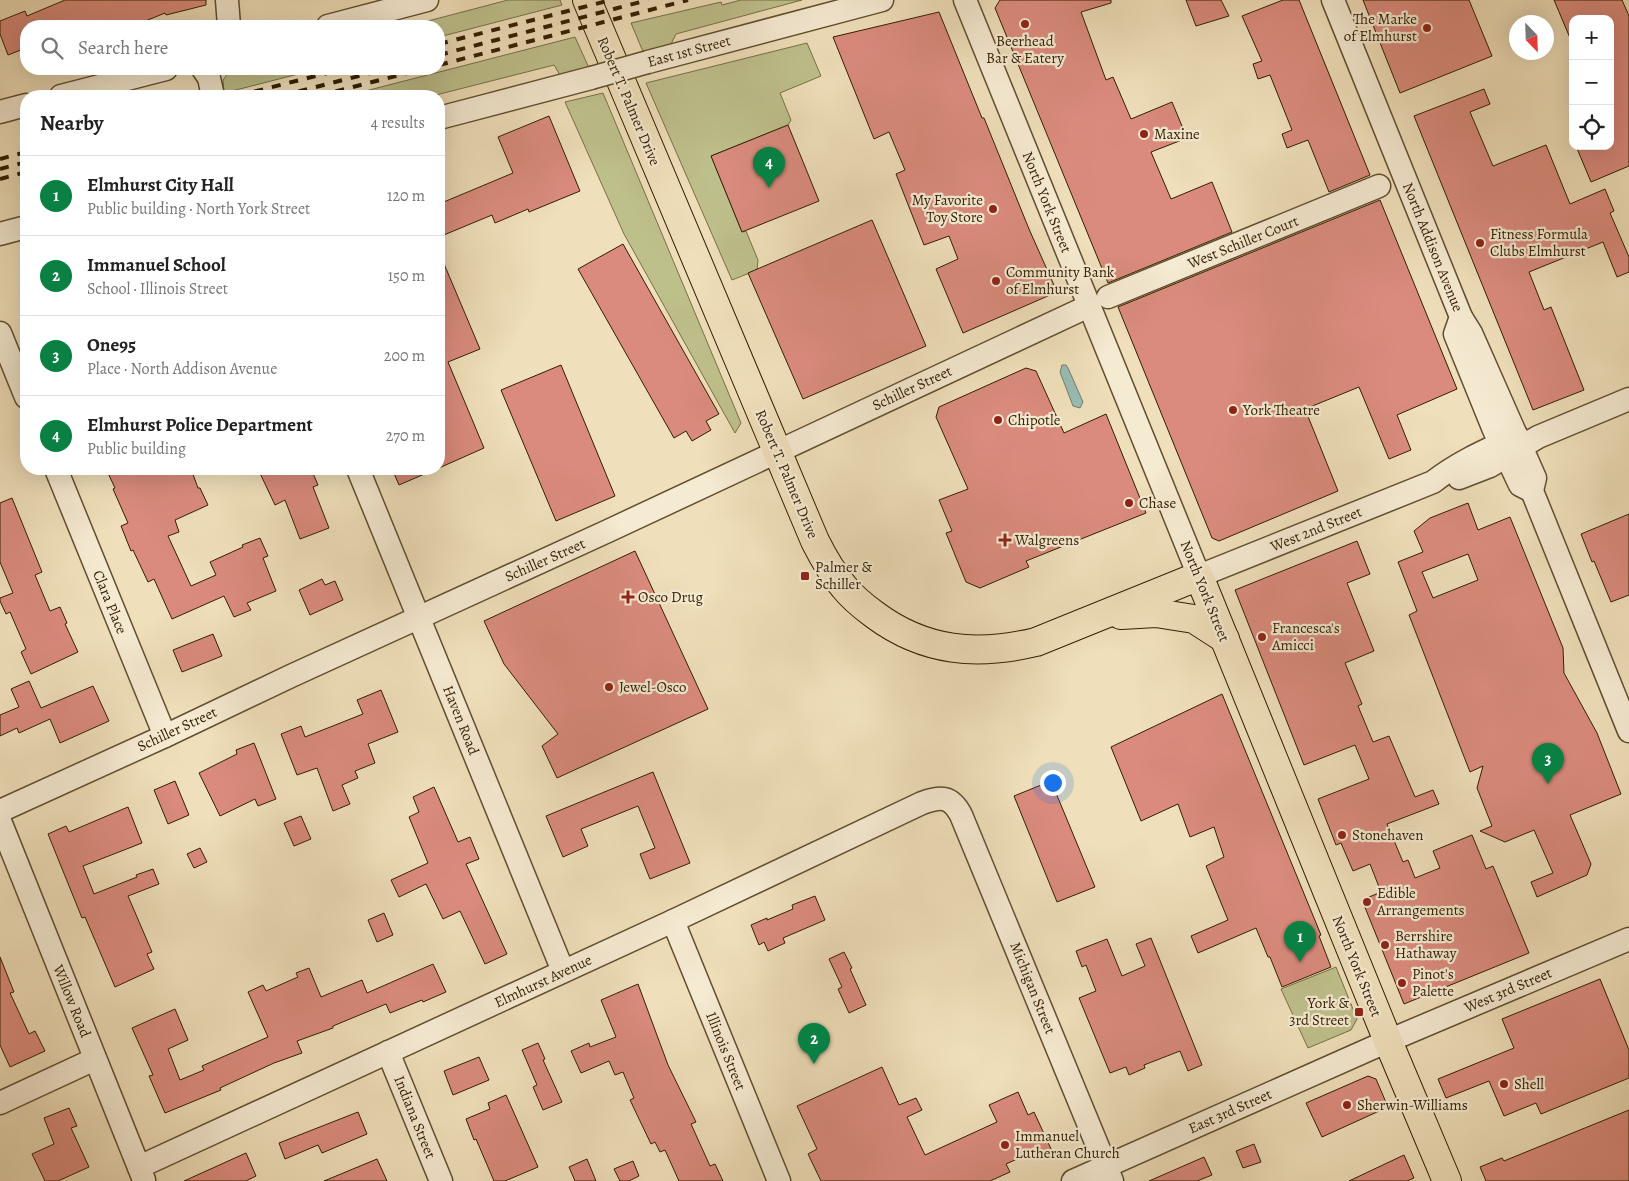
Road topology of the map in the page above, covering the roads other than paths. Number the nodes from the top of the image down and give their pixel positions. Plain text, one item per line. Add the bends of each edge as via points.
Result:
1 (227, 0) edge
2 (427, 0) edge
3 (587, 0) edge
4 (882, 0) edge
5 (965, 0) edge
6 (1333, 0) edge
7 (229, 20) edge
8 (351, 20) edge
9 (143, 75) edge
10 (194, 75) edge
11 (207, 75) edge
12 (84, 90) edge
13 (196, 90) edge
14 (212, 90) edge
15 (20, 107) edge
16 (0, 112) edge
17 (445, 116) edge
18 (1379, 186) dead end
19 (20, 229) edge
20 (0, 234) edge
21 (1098, 302) junction
22 (0, 333) edge
23 (20, 382) edge
24 (1629, 399) edge
25 (1512, 445) junction
26 (777, 452) junction
27 (58, 475) edge
28 (360, 475) edge
29 (1199, 576) junction
30 (1102, 616) junction
31 (418, 617) junction
32 (1225, 639) junction
33 (1629, 731) edge
34 (165, 736) junction
35 (947, 799) joint
36 (0, 811) edge
37 (0, 821) edge
38 (673, 921) junction
39 (1629, 939) edge
40 (564, 971) junction
41 (1388, 1041) junction
42 (388, 1052) junction
43 (95, 1059) junction
44 (0, 1103) edge
45 (1109, 1173) edge
46 (142, 1174) edge
47 (441, 1181) edge
48 (779, 1181) edge
49 (1073, 1181) edge
50 (1447, 1181) edge

1 - 7 street
2 - 8 street
3 - 26 main road, Robert T. Palmer Drive
4 - 17 street, East 1st Street, bridge
5 - 21 street, North York Street
6 - 25 street, North Addison Avenue via 1458,326 1471,333
9 - 12 street
10 - 13 street
11 - 14 street
15 - 16 street
18 - 21 street, West Schiller Court
19 - 20 street
21 - 26 street, Schiller Street
21 - 29 street, North York Street
22 - 23 street
24 - 25 street, West 2nd Street
25 - 29 street, West 2nd Street via 1490,466 1456,479 1433,482
25 - 33 street, North Addison Avenue via 1535,478 1532,491
26 - 30 main road, Robert T. Palmer Drive via 828,564 843,586 892,628 938,646 982,650 1036,642
26 - 31 street, Schiller Street
27 - 34 street, Clara Place
28 - 31 street, Haven Road
29 - 30 main road, Robert T. Palmer Drive
29 - 32 main road, North York Street
30 - 32 main road via 1156,613 1194,619
31 - 34 street, Schiller Street
31 - 40 street, Haven Road
32 - 41 main road, North York Street
34 - 36 street, Schiller Street
35 - 38 street, Elmhurst Avenue via 922,803
35 - 45 street, Michigan Street via 961,815
37 - 43 street, Willow Road
38 - 40 street, Elmhurst Avenue
38 - 48 street, Illinois Street
39 - 41 street, West 3rd Street
40 - 42 street, Elmhurst Avenue
41 - 45 street, East 3rd Street
41 - 50 main road, North York Street
42 - 46 street, Elmhurst Avenue
42 - 47 street, Indiana Street
43 - 44 street
43 - 46 street, Willow Road
45 - 49 street, East 3rd Street

